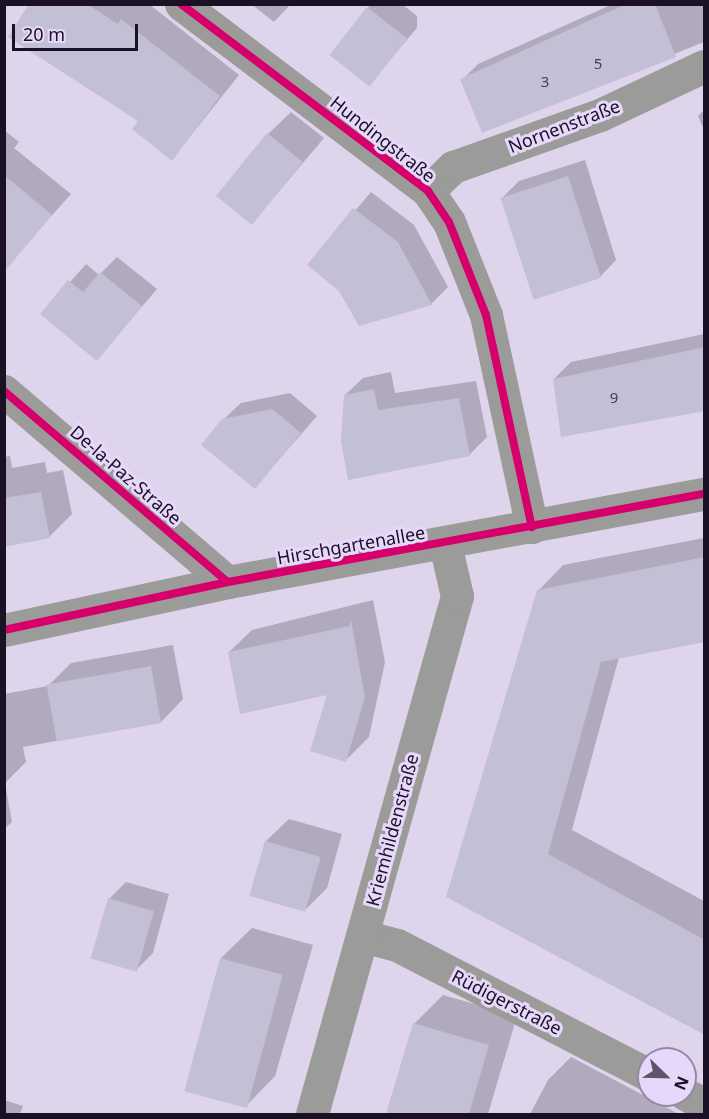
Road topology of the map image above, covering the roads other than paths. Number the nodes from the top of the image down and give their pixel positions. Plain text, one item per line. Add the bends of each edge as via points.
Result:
1 (181, 4) edge
2 (705, 66) edge
3 (428, 191) junction
4 (4, 391) edge
5 (705, 494) edge
6 (532, 528) junction
7 (445, 544) junction
8 (228, 582) junction
9 (4, 630) edge
10 (363, 936) junction
11 (637, 1069) edge
12 (312, 1114) edge

1 - 3 street, Hundingstraße
2 - 3 street, Nornenstraße via 600,115 453,167
3 - 6 street, Hundingstraße via 449,222 486,315
4 - 8 street, De-la-Paz-Straße
5 - 6 street, Hirschgartenallee
6 - 7 street, Hirschgartenallee
7 - 8 street, Hirschgartenallee
7 - 10 street, Kriemhildenstraße via 457,596
8 - 9 street, Hirschgartenallee
10 - 11 street, Rüdigerstraße via 397,945
10 - 12 street, Kriemhildenstraße

